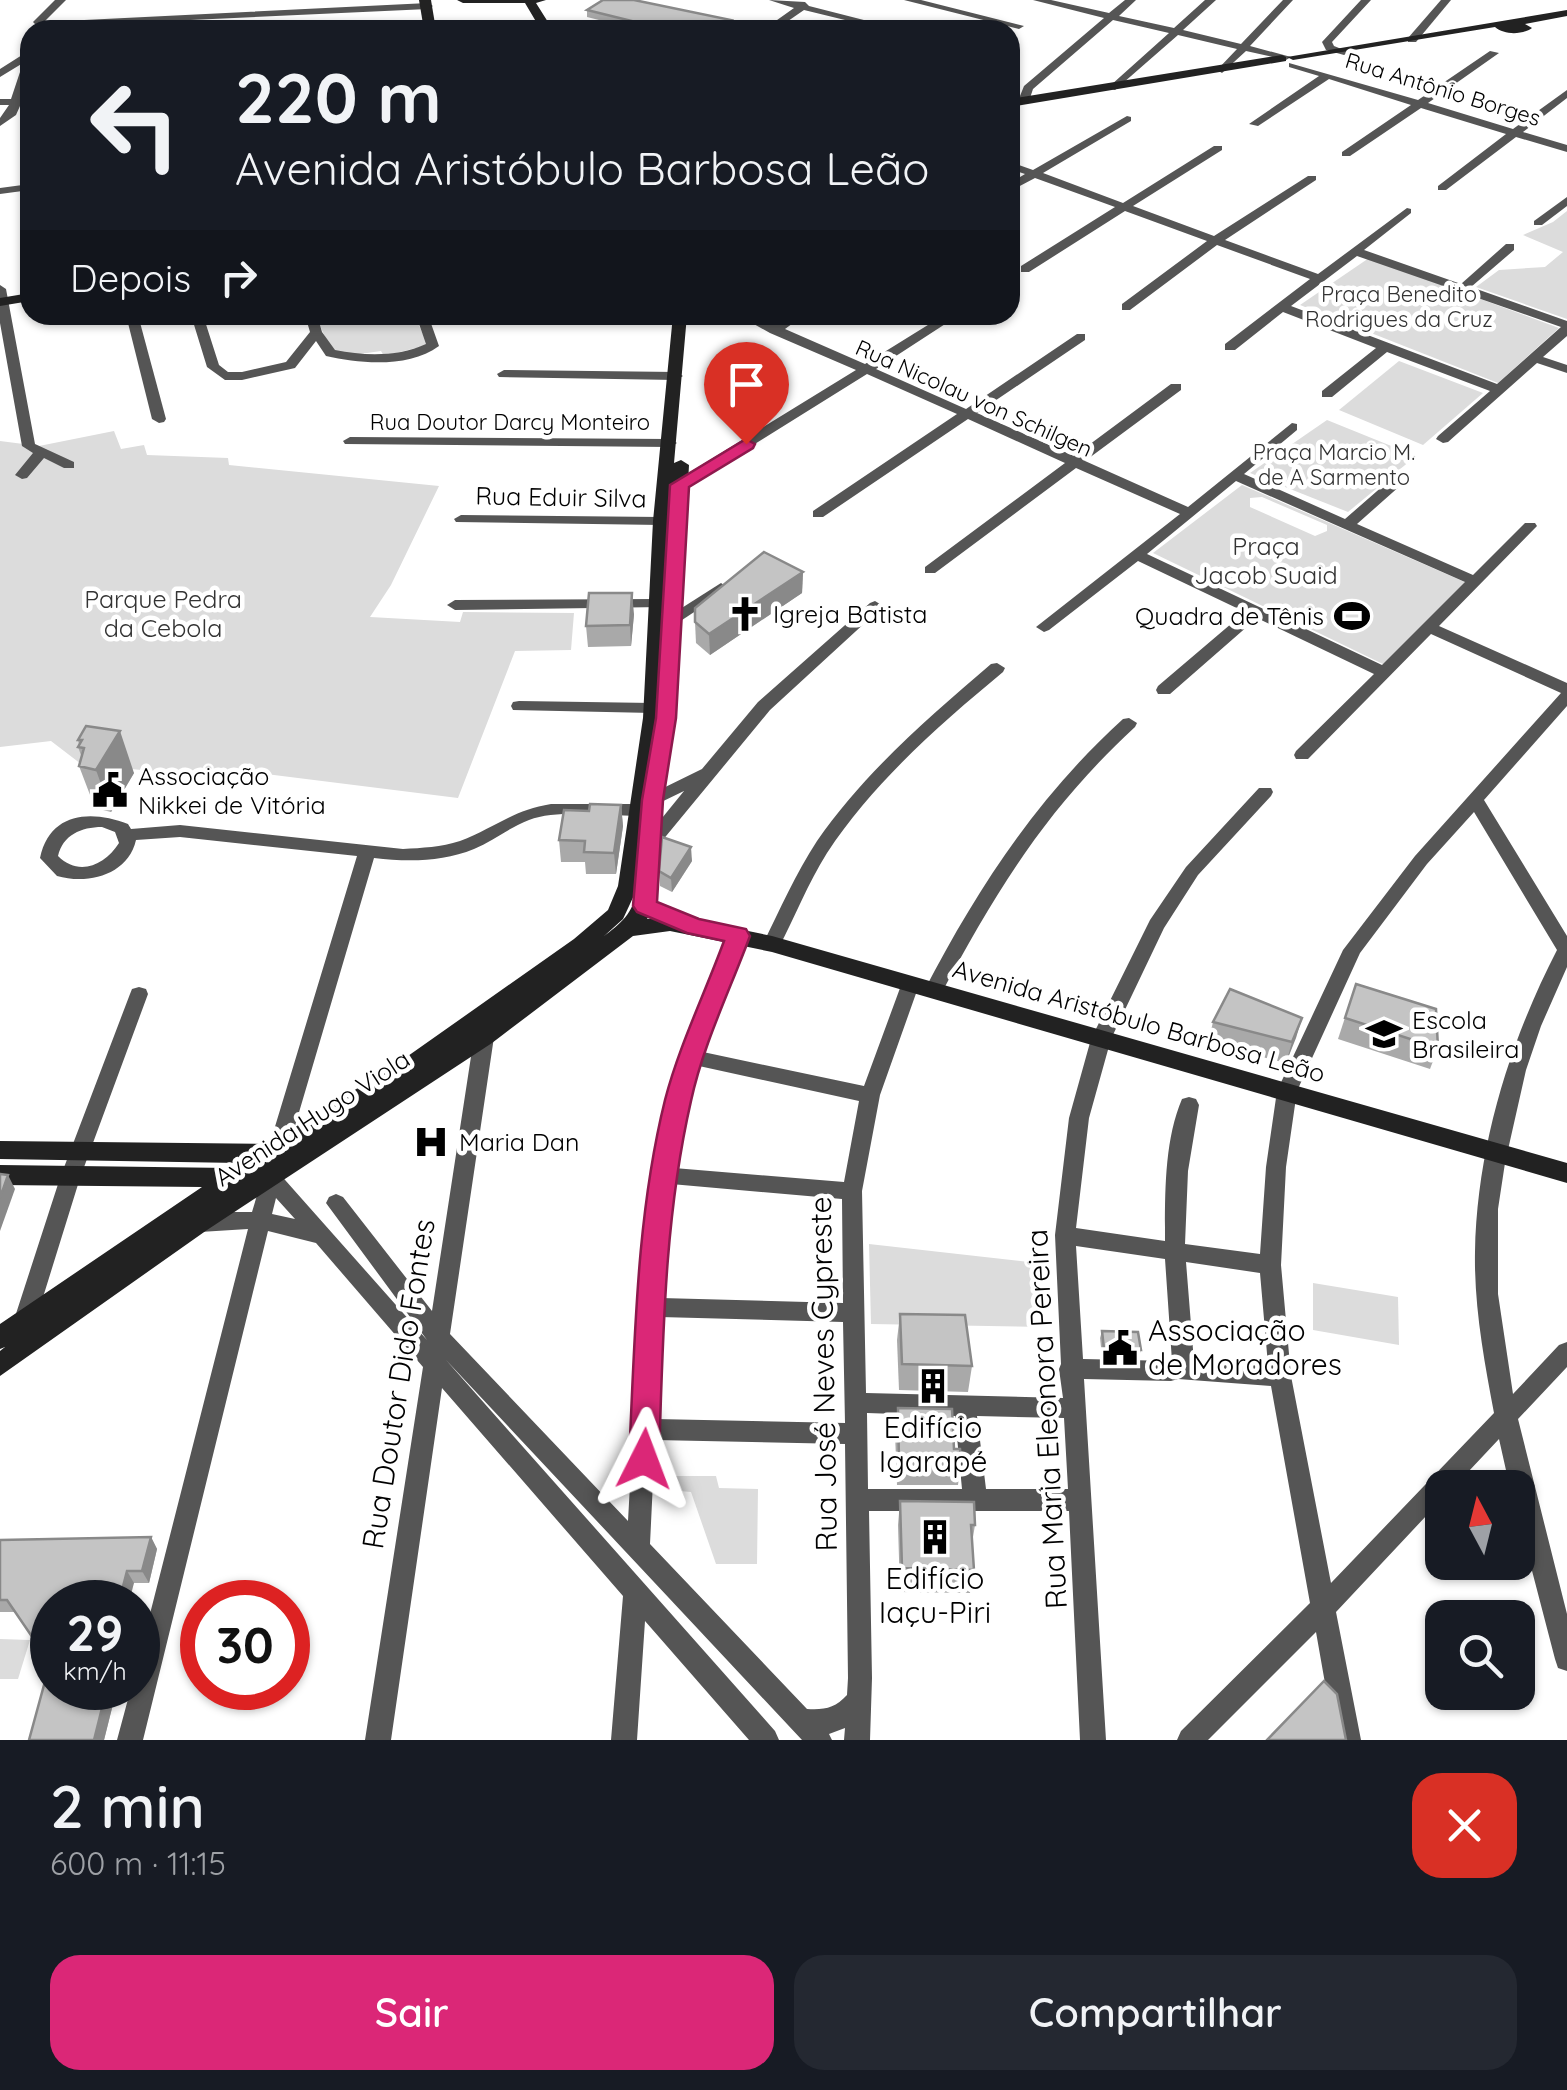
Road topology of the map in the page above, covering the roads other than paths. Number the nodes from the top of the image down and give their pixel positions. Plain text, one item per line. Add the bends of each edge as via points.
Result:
1 (61, 0) edge
2 (220, 0) edge
3 (470, 0) edge
4 (774, 0) edge
5 (813, 0) edge
6 (909, 0) edge
7 (1132, 0) edge
8 (1211, 0) edge
9 (1288, 0) edge
10 (1366, 0) edge
11 (1446, 0) edge
12 (1558, 0) edge
13 (498, 1) edge
14 (535, 1) edge
15 (1046, 1) edge
16 (421, 2) edge
17 (1567, 2) edge
18 (803, 7) junction
19 (259, 13) junction
20 (234, 14) junction
21 (1567, 15) edge
22 (1112, 17) junction
23 (40, 20) edge
24 (197, 20) edge
25 (258, 20) edge
26 (783, 20) edge
27 (857, 20) edge
28 (979, 20) edge
29 (1020, 25) edge
30 (1178, 31) junction
31 (1412, 40) junction
32 (1242, 47) junction
33 (1344, 52) junction
34 (1494, 53) dead end
35 (1294, 62) junction
36 (1222, 70) junction
37 (1328, 75) junction
38 (1125, 82) junction
39 (20, 88) edge
40 (1567, 94) edge
41 (1020, 95) edge
42 (1020, 97) edge
43 (0, 102) edge
44 (1422, 103) junction
45 (15, 104) junction
46 (20, 104) edge
47 (1127, 118) dead end
48 (0, 123) edge
49 (1254, 124) dead end
50 (1516, 132) junction
51 (1218, 148) dead end
52 (1567, 149) edge
53 (1346, 154) dead end
54 (1020, 169) edge
55 (1033, 174) junction
56 (1312, 178) dead end
57 (1020, 182) edge
58 (1442, 188) dead end
59 (1567, 200) edge
60 (1124, 206) junction
61 (1407, 210) dead end
62 (1538, 223) dead end
63 (1216, 240) junction
64 (1510, 247) dead end
65 (1355, 252) junction
66 (1024, 270) dead end
67 (1318, 278) junction
68 (1462, 288) junction
69 (1, 302) edge
70 (1126, 307) dead end
71 (1281, 307) junction
72 (135, 325) edge
73 (200, 325) edge
74 (314, 325) edge
75 (426, 325) edge
76 (680, 325) edge
77 (693, 325) edge
78 (764, 325) edge
79 (782, 325) edge
80 (938, 325) edge
81 (1567, 327) edge
82 (774, 330) junction
83 (316, 332) junction
84 (1081, 337) dead end
85 (1230, 347) dead end
86 (1386, 347) junction
87 (1534, 358) junction
88 (1567, 370) edge
89 (866, 372) junction
90 (504, 374) dead end
91 (682, 379) junction
92 (1176, 387) dead end
93 (1498, 389) junction
94 (1327, 394) dead end
95 (964, 415) junction
96 (159, 419) dead end
97 (1292, 427) dead end
98 (1444, 440) dead end
99 (350, 441) dead end
100 (670, 443) junction
101 (40, 454) junction
102 (1073, 464) junction
103 (69, 465) dead end
104 (1405, 474) dead end
105 (22, 475) dead end
106 (1236, 476) junction
107 (680, 485) junction
108 (818, 514) dead end
109 (1190, 514) junction
110 (461, 519) dead end
111 (1348, 524) junction
112 (1530, 526) dead end
113 (669, 530) junction
114 (1135, 554) junction
115 (930, 570) dead end
116 (734, 578) edge
117 (1473, 580) junction
118 (455, 605) dead end
119 (875, 606) dead end
120 (667, 610) junction
121 (1255, 612) junction
122 (1044, 626) dead end
123 (1428, 628) junction
124 (997, 668) dead end
125 (1383, 672) junction
126 (1164, 690) dead end
127 (1567, 693) edge
128 (519, 706) dead end
129 (660, 708) junction
130 (1129, 723) dead end
131 (1302, 756) dead end
132 (708, 772) junction
133 (1265, 792) dead end
134 (1476, 800) junction
135 (646, 805) junction
136 (127, 836) dead end
137 (652, 843) junction
138 (367, 852) junction
139 (645, 906) junction
140 (622, 922) junction
141 (695, 926) junction
142 (738, 936) junction
143 (772, 944) junction
144 (1567, 950) edge
145 (910, 984) junction
146 (932, 991) junction
147 (140, 994) dead end
148 (484, 1037) junction
149 (1101, 1039) junction
150 (692, 1057) junction
151 (1287, 1092) junction
152 (870, 1095) junction
153 (296, 1100) junction
154 (1189, 1105) dead end
155 (322, 1122) junction
156 (0, 1150) edge
157 (80, 1152) junction
158 (1496, 1152) junction
159 (277, 1167) junction
160 (1567, 1173) edge
161 (0, 1174) edge
162 (662, 1175) junction
163 (70, 1178) junction
164 (234, 1178) junction
165 (852, 1191) junction
166 (336, 1203) dead end
167 (258, 1222) junction
168 (199, 1224) junction
169 (1065, 1234) junction
170 (320, 1236) junction
171 (1172, 1250) junction
172 (1270, 1265) junction
173 (388, 1272) junction
174 (364, 1286) junction
175 (650, 1307) junction
176 (854, 1313) junction
177 (24, 1323) junction
178 (0, 1338) edge
179 (439, 1338) junction
180 (1567, 1352) edge
181 (0, 1365) edge
182 (434, 1366) junction
183 (1070, 1369) junction
184 (1171, 1371) dead end
185 (1280, 1376) junction
186 (855, 1402) junction
187 (965, 1408) junction
188 (1072, 1408) junction
189 (1504, 1419) junction
190 (646, 1429) junction
191 (857, 1434) junction
192 (976, 1498) junction
193 (857, 1500) junction
194 (1080, 1500) junction
195 (638, 1550) junction
196 (635, 1596) junction
197 (1324, 1607) junction
198 (1567, 1659) edge
199 (859, 1700) junction
200 (799, 1721) junction
201 (130, 1740) edge
202 (378, 1740) edge
203 (624, 1740) edge
204 (766, 1740) edge
205 (819, 1740) edge
206 (857, 1740) edge
207 (1093, 1740) edge
208 (1190, 1740) edge
209 (1348, 1740) edge

1 - 23 street
2 - 20 street
3 - 13 street
4 - 18 street
5 - 18 street
6 - 28 street
7 - 22 street
8 - 30 street
9 - 32 street
10 - 33 street via 1327,42
11 - 31 street
12 - 17 street
13 - 14 street
15 - 22 street, Rua Antônio Borges
15 - 29 street
16 - 19 street via 339,14
18 - 26 street
18 - 27 street
19 - 20 street
19 - 25 street
20 - 24 street
21 - 31 street
22 - 30 street, Rua Antônio Borges
22 - 41 street
30 - 32 street, Rua Antônio Borges
30 - 38 street
31 - 33 street
32 - 35 street, Rua Antônio Borges
32 - 36 street
33 - 35 street
34 - 44 street
35 - 36 street
35 - 37 street, Rua Antônio Borges
36 - 38 street
37 - 44 street, Rua Antônio Borges
37 - 49 street
38 - 42 street
39 - 45 street
40 - 50 street
43 - 45 street
44 - 50 street, Rua Antônio Borges
44 - 53 street
45 - 46 street
45 - 48 street
47 - 55 street
50 - 52 street, Rua Antônio Borges
50 - 58 street
51 - 60 street
54 - 55 street
55 - 57 street
55 - 60 street
56 - 63 street
59 - 62 street
60 - 63 street
60 - 66 street
61 - 65 street
63 - 67 street
63 - 70 street
64 - 68 street
65 - 67 street
65 - 68 street
67 - 71 street
68 - 81 street
69 - 101 street via 25,434
71 - 85 street
71 - 86 street
72 - 96 street
73 - 83 street via 213,367 225,376 284,368
74 - 83 street
75 - 83 street via 433,346 368,357 331,353
76 - 91 street
77 - 91 street
78 - 82 street, Rua Nicolau von Schilgen
79 - 82 street
80 - 89 street
81 - 87 street
82 - 89 street, Rua Nicolau von Schilgen
84 - 95 street
86 - 93 street
86 - 94 street
87 - 88 street
87 - 93 street
89 - 95 street, Rua Nicolau von Schilgen
89 - 107 street
90 - 91 street
91 - 100 street
91 - 107 street
92 - 102 street
93 - 98 street
95 - 102 street, Rua Nicolau von Schilgen
95 - 108 street
97 - 106 street
99 - 100 street, Rua Doutor Darcy Monteiro
100 - 113 street
101 - 103 street
101 - 105 street
102 - 109 street, Rua Nicolau von Schilgen
102 - 115 street
104 - 111 street
106 - 109 street
106 - 111 street
107 - 113 street
109 - 114 street
110 - 113 street, Rua Eduir Silva
111 - 117 street
112 - 117 street
113 - 120 street
114 - 121 street
114 - 122 street
116 - 120 street via 704,601
117 - 123 street
118 - 120 street
119 - 132 street via 764,706
120 - 129 street
121 - 125 street
121 - 126 street
123 - 125 street
123 - 127 street
124 - 143 street via 922,734 832,833
125 - 131 street
127 - 134 street
128 - 129 street
129 - 135 street
130 - 146 street via 1028,827
132 - 135 street
132 - 137 street
133 - 149 street, Rua Maria Eleonora Pereira via 1192,871 1156,925
134 - 144 street
134 - 151 street via 1352,950
135 - 137 street
135 - 138 street via 527,814 436,853
135 - 140 street
136 - 138 street via 180,831
137 - 139 street
138 - 153 street
139 - 140 street, Avenida Hugo Viola
139 - 141 street, Avenida Aristóbulo Barbosa Leão
140 - 141 street, Avenida Aristóbulo Barbosa Leão
140 - 148 street, Avenida Hugo Viola
140 - 155 street, Avenida Hugo Viola
141 - 142 street, Avenida Aristóbulo Barbosa Leão
142 - 143 street, Avenida Aristóbulo Barbosa Leão
142 - 150 street
143 - 145 street, Avenida Aristóbulo Barbosa Leão
144 - 158 street via 1530,1026
145 - 146 street, Avenida Aristóbulo Barbosa Leão
145 - 152 street, Rua José Neves Cypreste
146 - 149 street, Avenida Aristóbulo Barbosa Leão
147 - 157 street
148 - 159 street, Avenida Hugo Viola
148 - 179 street, Rua Doutor Dido Fontes
149 - 151 street, Avenida Aristóbulo Barbosa Leão
149 - 169 street, Rua Maria Eleonora Pereira via 1079,1118
150 - 152 street
150 - 162 street
151 - 158 street, Avenida Aristóbulo Barbosa Leão
151 - 172 street
152 - 165 street, Rua José Neves Cypreste
153 - 155 street
153 - 159 street
154 - 171 street
155 - 159 street, Avenida Hugo Viola
156 - 157 street
157 - 159 street
157 - 163 street
158 - 160 street, Avenida Aristóbulo Barbosa Leão
158 - 189 street via 1486,1290
159 - 164 street, Avenida Hugo Viola
159 - 167 street
159 - 168 street, Avenida Hugo Viola
159 - 170 street
161 - 163 street
162 - 165 street
162 - 175 street
163 - 164 street
163 - 177 street
164 - 177 street, Avenida Hugo Viola
165 - 176 street, Rua José Neves Cypreste
166 - 173 street
167 - 168 street
167 - 170 street
167 - 201 street
168 - 181 street, Avenida Hugo Viola
169 - 171 street
169 - 183 street, Rua Maria Eleonora Pereira
170 - 174 street
171 - 172 street
171 - 185 street via 1184,1371
172 - 185 street
173 - 174 street
173 - 179 street
174 - 182 street
175 - 176 street
175 - 190 street
176 - 186 street, Rua José Neves Cypreste
177 - 178 street, Avenida Hugo Viola
179 - 182 street, Rua Doutor Dido Fontes
179 - 195 street
180 - 189 street
182 - 196 street
182 - 202 street, Rua Doutor Dido Fontes
183 - 184 street
183 - 188 street, Rua Maria Eleonora Pereira
185 - 197 street
186 - 187 street
186 - 191 street, Rua José Neves Cypreste
187 - 188 street
187 - 192 street
188 - 194 street, Rua Maria Eleonora Pereira
189 - 197 street
189 - 198 street
190 - 191 street
190 - 195 street
191 - 193 street, Rua José Neves Cypreste
192 - 193 street
192 - 194 street
193 - 199 street, Rua José Neves Cypreste
194 - 207 street, Rua Maria Eleonora Pereira
195 - 200 street
196 - 203 street
196 - 204 street
197 - 208 street
197 - 209 street
199 - 200 street via 831,1722
199 - 206 street, Rua José Neves Cypreste
200 - 205 street

